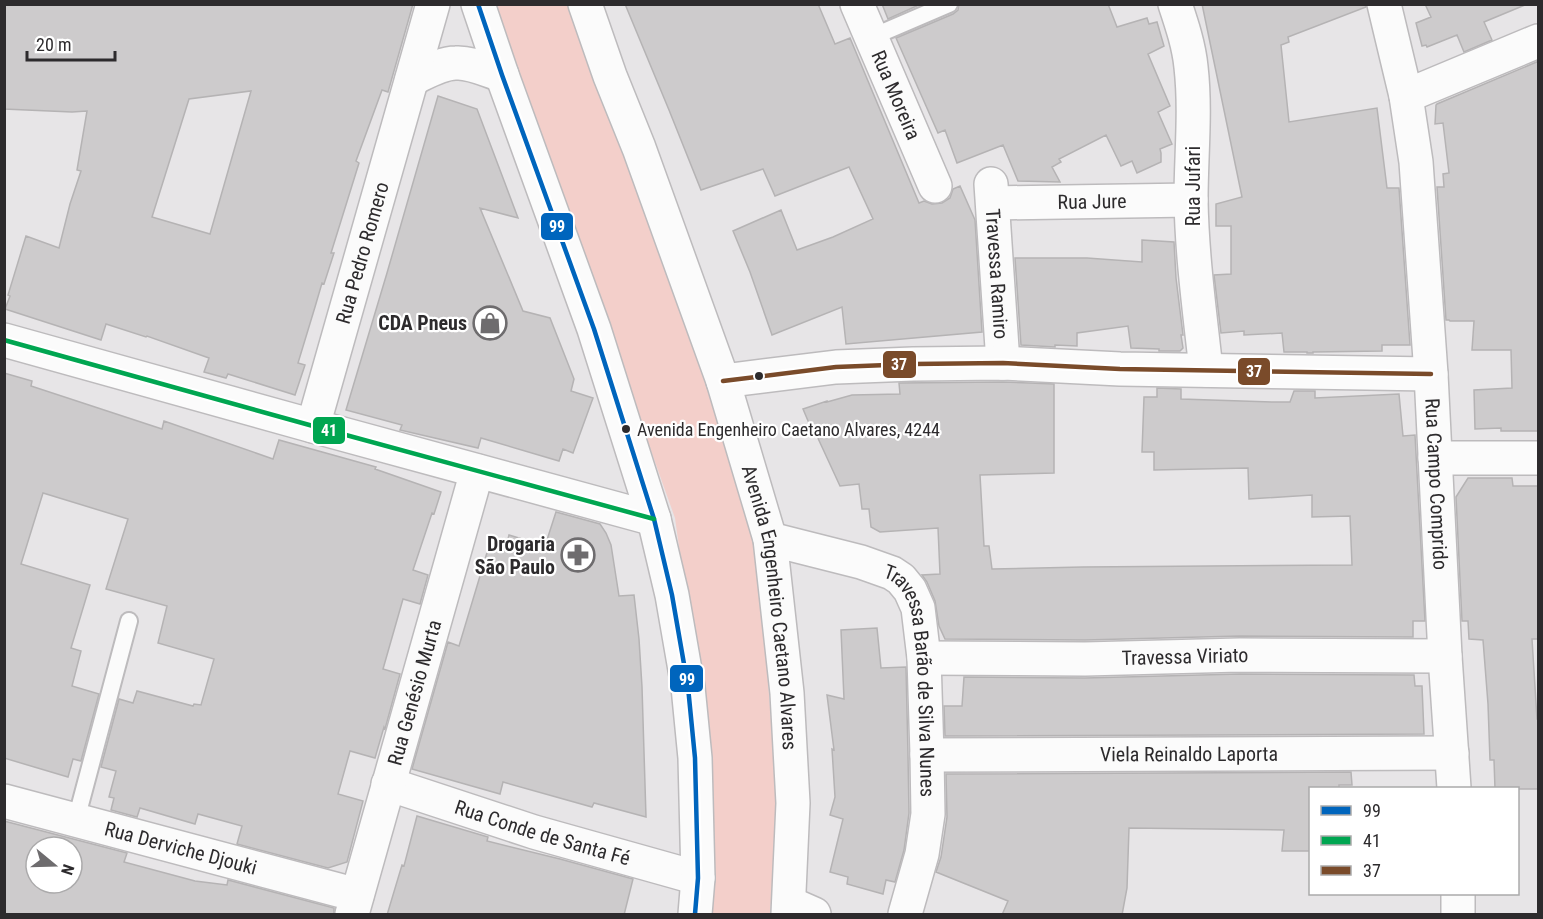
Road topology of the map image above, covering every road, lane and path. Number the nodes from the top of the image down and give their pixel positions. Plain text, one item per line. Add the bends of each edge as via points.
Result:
1 (433, 4) edge
2 (478, 4) edge
3 (857, 4) edge
4 (949, 4) edge
5 (1175, 4) edge
6 (1384, 4) edge
7 (588, 5) edge
8 (872, 37) junction
9 (1539, 41) edge
10 (502, 75) junction
11 (412, 79) junction
12 (1406, 96) junction
13 (935, 186) dead end
14 (992, 194) joint
15 (1191, 200) junction
16 (4, 340) edge
17 (1003, 363) junction
18 (1206, 370) junction
19 (1431, 374) junction
20 (723, 381) junction
21 (313, 426) junction
22 (1435, 458) junction
23 (1539, 458) edge
24 (477, 471) junction
25 (654, 519) junction
26 (770, 539) junction
27 (129, 621) dead end
28 (1445, 656) junction
29 (924, 658) junction
30 (1452, 753) junction
31 (927, 755) junction
32 (388, 784) junction
33 (1454, 787) edge
34 (4, 801) edge
35 (76, 820) junction
36 (698, 878) junction
37 (1458, 895) edge
38 (355, 905) edge
39 (797, 911) edge
40 (695, 915) edge
41 (905, 915) edge
42 (1458, 915) edge

1 - 11 street, Rua Pedro Romero
2 - 10 street
3 - 8 street, Rua Moreira
4 - 8 lane
5 - 15 street, Rua Jufari via 1191,65
6 - 12 street, Rua Campo Comprido
7 - 20 street, Avenida Engenheiro Caetano Alvares via 610,76
8 - 13 street, Rua Moreira
9 - 12 street
10 - 11 street via 456,62
10 - 25 street via 594,329
11 - 21 street, Rua Pedro Romero
12 - 19 street, Rua Campo Comprido via 1416,162
14 - 15 street, Rua Jure
14 - 17 street, Travessa Ramiro
15 - 18 street, Rua Jufari
16 - 21 street
17 - 18 street
17 - 20 street via 836,368
18 - 19 street
19 - 22 street, Rua Campo Comprido
20 - 26 street, Avenida Engenheiro Caetano Alvares
21 - 24 street
22 - 23 street
22 - 28 street, Rua Campo Comprido
24 - 25 street
24 - 32 street, Rua Genésio Murta
25 - 36 street via 689,697
26 - 29 street, Travessa Barão de Silva Nunes via 861,562 901,579 918,608
26 - 39 street, Avenida Engenheiro Caetano Alvares via 788,693
27 - 35 lane
28 - 29 street, Travessa Viriato
28 - 30 street, Rua Campo Comprido
29 - 31 street, Travessa Barão de Silva Nunes
30 - 31 street, Viela Reinaldo Laporta
30 - 33 street, Rua Campo Comprido
31 - 41 street, Travessa Barão de Silva Nunes via 927,829
32 - 36 street, Rua Conde de Santa Fé via 534,832
32 - 38 street, Rua Genésio Murta
34 - 35 street, Rua Derviche Djouki
35 - 38 street, Rua Derviche Djouki
36 - 40 street
37 - 42 street

